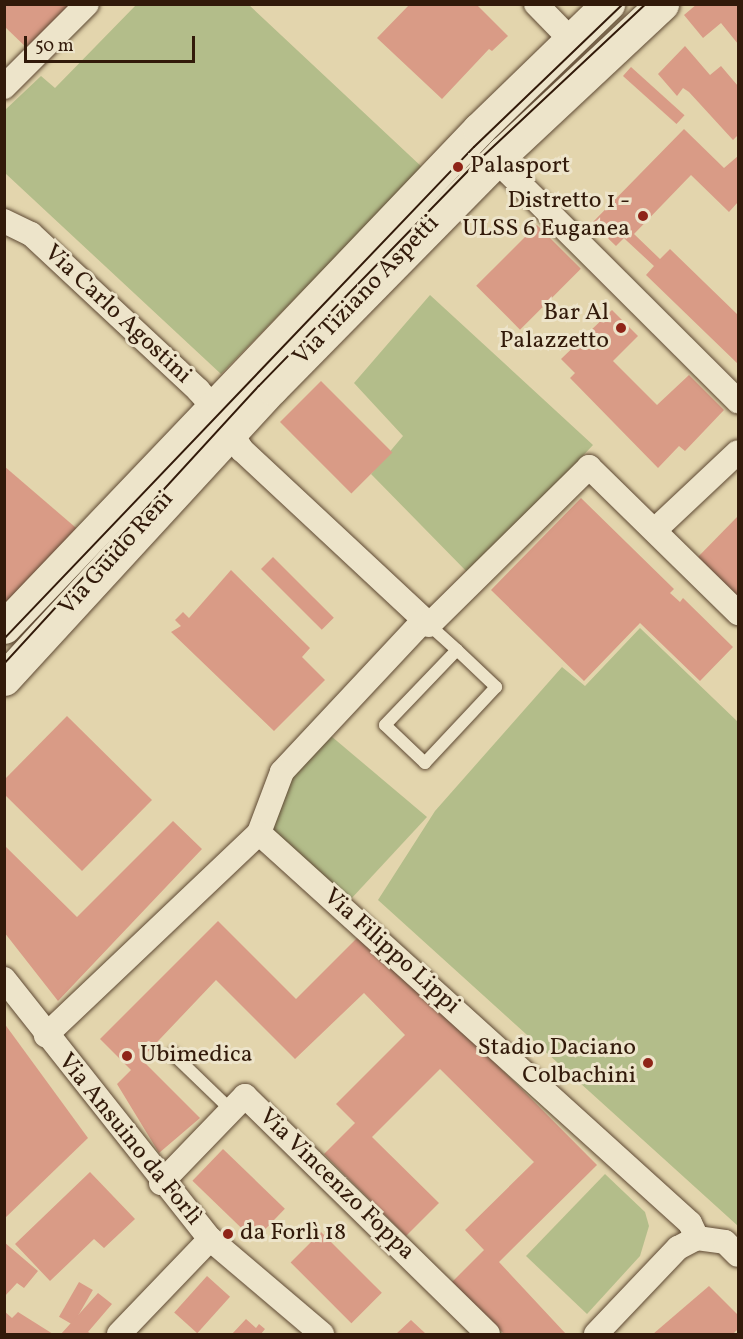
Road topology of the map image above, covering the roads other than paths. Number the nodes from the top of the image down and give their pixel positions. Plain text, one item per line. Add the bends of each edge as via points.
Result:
1 (87, 4) edge
2 (536, 4) edge
3 (608, 4) edge
4 (662, 4) edge
5 (571, 40) junction
6 (4, 87) edge
7 (496, 160) junction
8 (4, 221) edge
9 (738, 401) edge
10 (222, 418) junction
11 (738, 452) edge
12 (656, 529) junction
13 (738, 613) edge
14 (426, 623) junction
15 (4, 627) edge
16 (457, 650) junction
17 (4, 679) edge
18 (259, 833) junction
19 (4, 979) edge
20 (46, 1035) junction
21 (173, 1054) dead end
22 (231, 1110) junction
23 (161, 1184) junction
24 (697, 1238) junction
25 (210, 1239) junction
26 (738, 1254) edge
27 (119, 1335) edge
28 (322, 1335) edge
29 (488, 1335) edge
30 (596, 1335) edge

1 - 6 street
2 - 5 street
3 - 5 street, Via Tiziano Aspetti
4 - 7 street, Via Tiziano Aspetti
5 - 10 street, Via Tiziano Aspetti via 478,129
7 - 9 street
7 - 10 street, Via Tiziano Aspetti
8 - 10 street, Via Carlo Agostini via 31,234
10 - 14 street, Via Carlo Agostini via 242,450
10 - 15 street, Via Guido Reni
10 - 17 street, Via Guido Reni
11 - 12 street
12 - 13 street
12 - 14 street via 589,467
14 - 16 lane
14 - 18 street via 282,772
16 - 16 lane via 385,725 425,763 496,687
18 - 20 street
18 - 24 street, Via Filippo Lippi via 690,1223
19 - 20 street, Via Ansuino da Forlì
20 - 23 street, Via Ansuino da Forlì
21 - 22 lane
22 - 23 street, Via Vincenzo Foppa
22 - 29 street, Via Vincenzo Foppa via 245,1096
23 - 25 street, Via Ansuino da Forlì
24 - 26 street via 725,1242
24 - 30 street via 678,1248
25 - 27 street
25 - 28 street, Via Ansuino da Forlì

